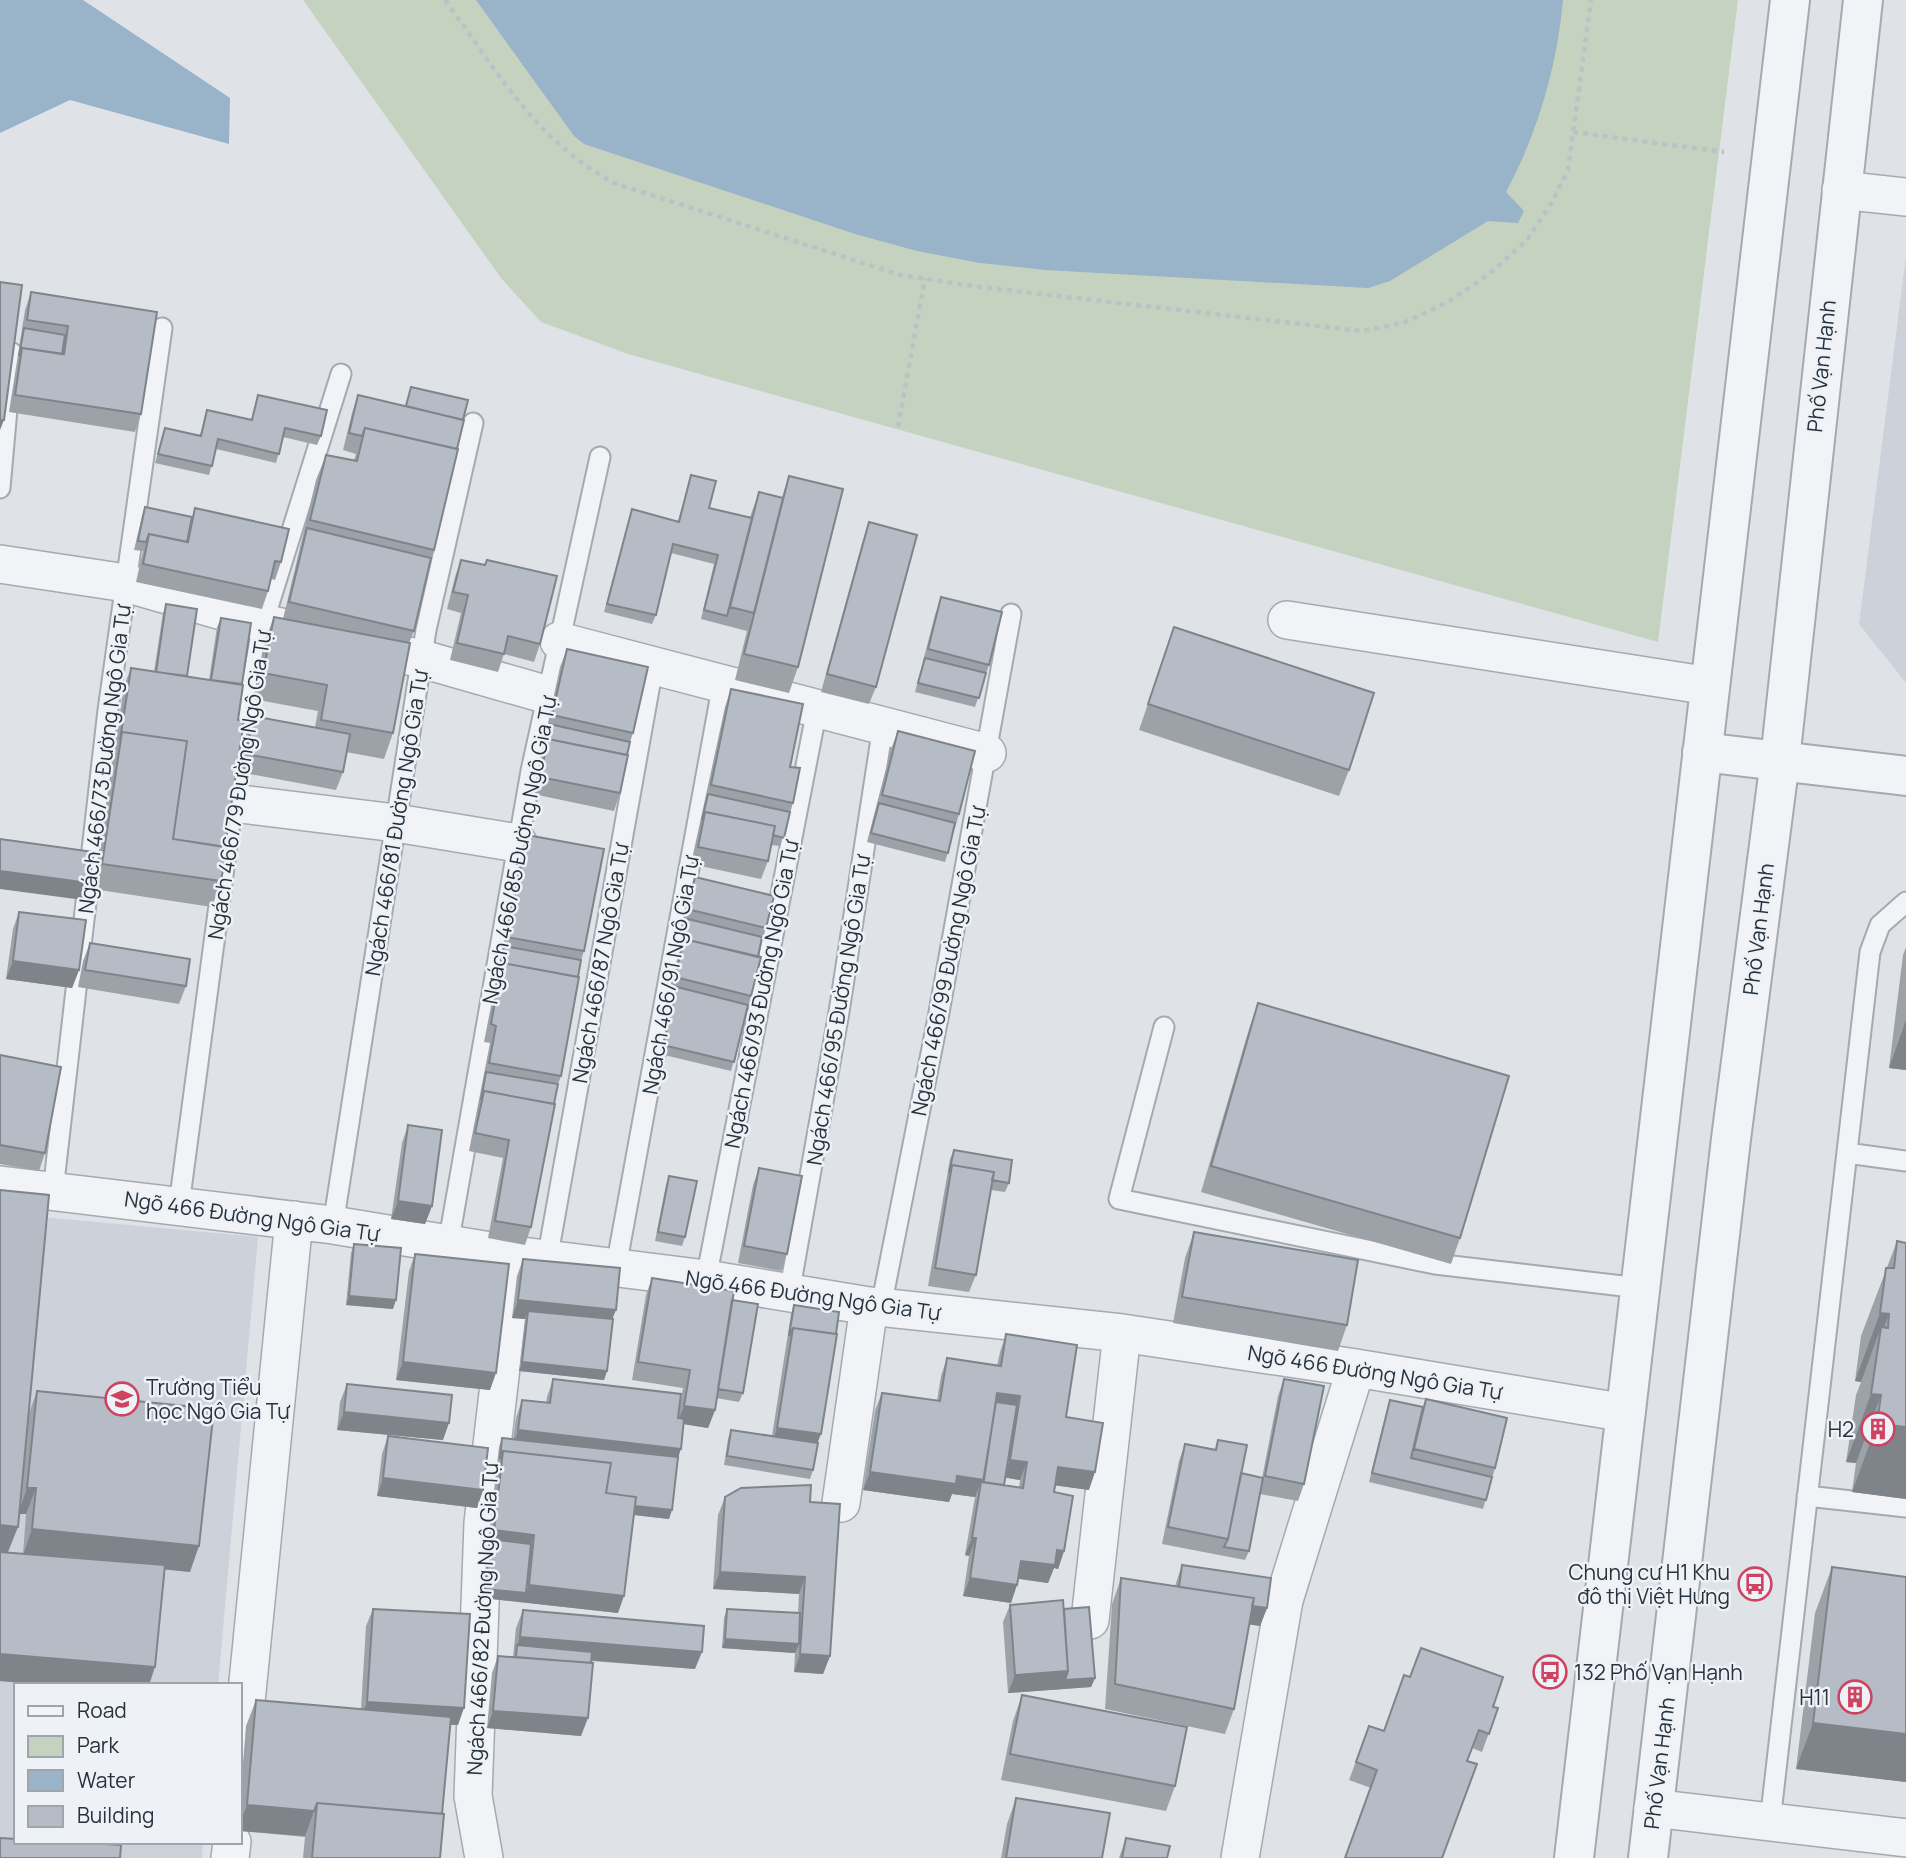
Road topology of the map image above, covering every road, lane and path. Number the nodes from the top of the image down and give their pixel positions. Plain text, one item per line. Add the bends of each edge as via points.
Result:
1 (446, 0) edge
2 (1591, 0) edge
3 (1790, 0) edge
4 (1863, 0) edge
5 (1573, 132) junction
6 (1724, 152) dead end
7 (1841, 190) junction
8 (1906, 197) edge
9 (925, 278) junction
10 (162, 328) dead end
11 (14, 331) edge
12 (341, 374) dead end
13 (474, 424) dead end
14 (898, 427) dead end
15 (600, 457) dead end
16 (0, 488) edge
17 (0, 564) edge
18 (126, 583) junction
19 (1011, 614) dead end
20 (1287, 620) dead end
21 (263, 623) junction
22 (559, 641) junction
23 (422, 659) junction
24 (653, 667) junction
25 (723, 683) junction
26 (1710, 686) junction
27 (548, 695) junction
28 (817, 709) junction
29 (883, 726) junction
30 (1702, 752) junction
31 (987, 753) junction
32 (1780, 760) junction
33 (1906, 776) edge
34 (233, 803) junction
35 (396, 823) junction
36 (518, 843) junction
37 (1906, 902) edge
38 (1164, 1027) dead end
39 (1847, 1153) junction
40 (1906, 1161) edge
41 (0, 1185) edge
42 (53, 1191) junction
43 (179, 1205) junction
44 (294, 1220) junction
45 (333, 1226) junction
46 (448, 1245) junction
47 (531, 1258) junction
48 (616, 1267) junction
49 (706, 1279) junction
50 (1640, 1288) junction
51 (789, 1294) junction
52 (875, 1307) junction
53 (1122, 1334) junction
54 (1356, 1368) junction
55 (1626, 1413) junction
56 (1807, 1496) junction
57 (841, 1503) edge
58 (1906, 1507) edge
59 (1090, 1620) edge
60 (242, 1742) edge
61 (1653, 1808) junction
62 (1770, 1822) junction
63 (1906, 1838) edge
64 (484, 1858) edge
65 (1240, 1858) edge
66 (1574, 1858) edge
67 (1648, 1858) edge

1 - 9 path via 524,110 580,164 626,187 855,262
2 - 5 path
3 - 26 street
4 - 7 street, Phố Vạn Hạnh
5 - 6 path
5 - 9 path via 1568,170 1526,241 1448,302 1403,323 1362,331
7 - 8 street
7 - 32 street, Phố Vạn Hạnh
9 - 14 path
10 - 18 lane, Ngách 466/73 Đường Ngô Gia Tự
11 - 16 lane
12 - 21 lane, Ngách 466/79 Đường Ngô Gia Tự
13 - 23 lane, Ngách 466/81 Đường Ngô Gia Tự
15 - 22 lane, Ngách 466/85 Đường Ngô Gia Tự
17 - 18 street
18 - 21 street
18 - 42 lane, Ngách 466/73 Đường Ngô Gia Tự
19 - 31 lane, Ngách 466/99 Đường Ngô Gia Tự
20 - 26 street
21 - 23 street
21 - 34 lane, Ngách 466/79 Đường Ngô Gia Tự
22 - 24 street
22 - 27 lane, Ngách 466/85 Đường Ngô Gia Tự
23 - 27 street
23 - 35 lane, Ngách 466/81 Đường Ngô Gia Tự
24 - 25 street
24 - 47 lane, Ngách 466/87 Ngô Gia Tự
25 - 28 street
25 - 48 lane, Ngách 466/91 Ngô Gia Tự
26 - 30 street
27 - 36 lane, Ngách 466/85 Đường Ngô Gia Tự
28 - 29 street
28 - 49 lane, Ngách 466/93 Đường Ngô Gia Tự
29 - 31 street
29 - 51 lane, Ngách 466/95 Đường Ngô Gia Tự
30 - 32 street
30 - 50 street
31 - 52 lane, Ngách 466/99 Đường Ngô Gia Tự
32 - 33 street
32 - 61 street, Phố Vạn Hạnh
34 - 35 street
34 - 43 lane, Ngách 466/79 Đường Ngô Gia Tự
35 - 36 street
35 - 45 lane, Ngách 466/81 Đường Ngô Gia Tự
36 - 46 lane, Ngách 466/85 Đường Ngô Gia Tự
37 - 39 lane via 1880,925 1870,952
38 - 50 lane via 1119,1199 1435,1264
39 - 40 lane
39 - 56 lane
41 - 42 street, Ngõ 466 Đường Ngô Gia Tự
42 - 43 street, Ngõ 466 Đường Ngô Gia Tự
43 - 44 street, Ngõ 466 Đường Ngô Gia Tự
44 - 45 street, Ngõ 466 Đường Ngô Gia Tự
44 - 60 street
45 - 46 street, Ngõ 466 Đường Ngô Gia Tự
46 - 47 street, Ngõ 466 Đường Ngô Gia Tự
47 - 48 street, Ngõ 466 Đường Ngô Gia Tự
47 - 64 street, Ngách 466/82 Đường Ngô Gia Tự via 483,1523 473,1796
48 - 49 street, Ngõ 466 Đường Ngô Gia Tự
49 - 51 street, Ngõ 466 Đường Ngô Gia Tự
50 - 55 street
51 - 52 street, Ngõ 466 Đường Ngô Gia Tự
52 - 53 street, Ngõ 466 Đường Ngô Gia Tự
52 - 57 street
53 - 54 street, Ngõ 466 Đường Ngô Gia Tự
53 - 59 street
54 - 55 street, Ngõ 466 Đường Ngô Gia Tự
54 - 65 street via 1284,1600
55 - 66 street
56 - 58 lane
56 - 62 lane
61 - 62 street
61 - 67 street, Phố Vạn Hạnh
62 - 63 street

